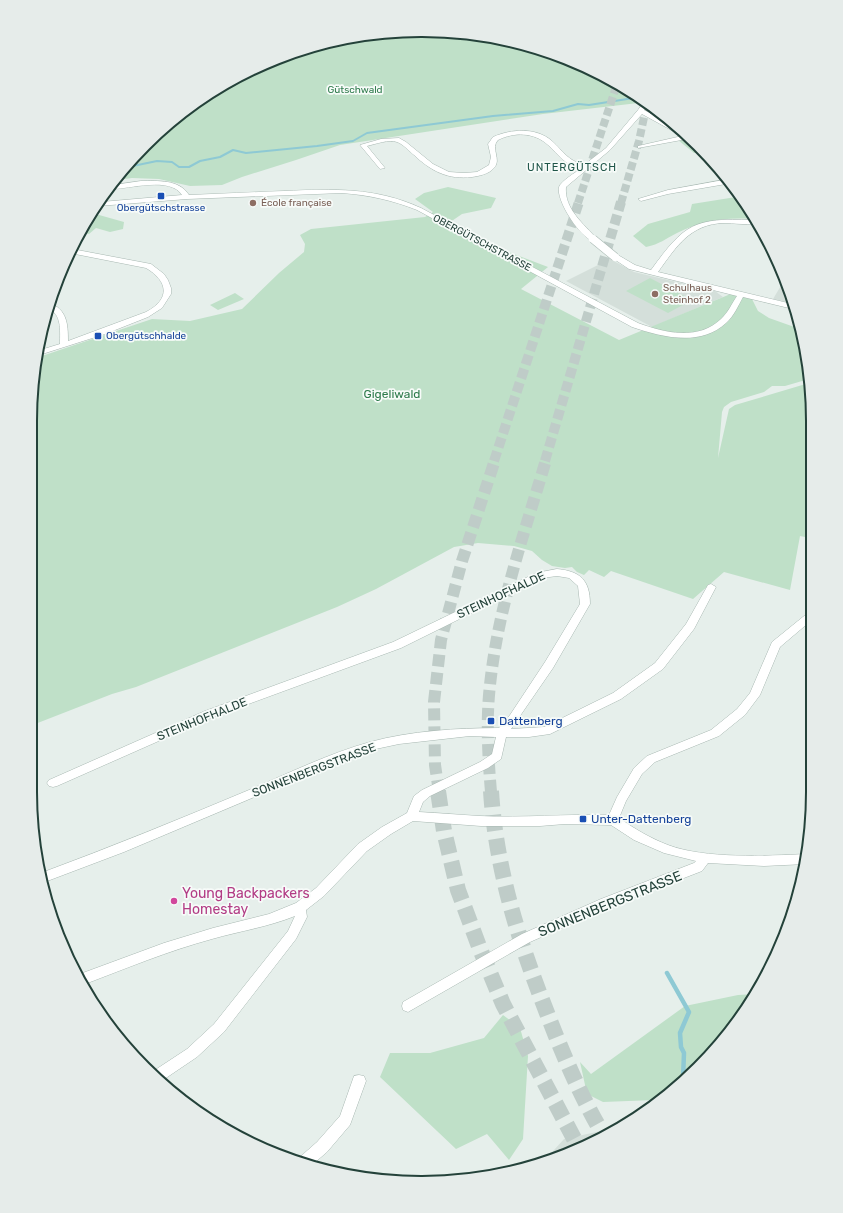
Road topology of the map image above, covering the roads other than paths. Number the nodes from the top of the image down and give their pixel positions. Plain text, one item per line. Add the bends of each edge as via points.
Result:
1 (643, 107) edge
2 (641, 111) junction
3 (667, 126) edge
4 (681, 138) edge
5 (640, 147) dead end
6 (382, 168) dead end
7 (585, 168) junction
8 (723, 182) edge
9 (116, 186) edge
10 (186, 197) junction
11 (641, 199) dead end
12 (105, 204) edge
13 (750, 222) edge
14 (76, 252) edge
15 (653, 273) junction
16 (741, 294) junction
17 (788, 306) edge
18 (54, 308) edge
19 (64, 344) junction
20 (43, 352) edge
21 (711, 587) dead end
22 (806, 620) edge
23 (502, 732) junction
24 (53, 783) dead end
25 (412, 816) junction
26 (614, 820) junction
27 (705, 858) junction
28 (800, 859) edge
29 (46, 876) edge
30 (299, 908) junction
31 (86, 978) edge
32 (408, 1006) dead end
33 (161, 1074) edge
34 (359, 1081) dead end
35 (308, 1159) edge

1 - 2 street
2 - 3 street
2 - 7 street via 608,149
4 - 5 street
6 - 7 street via 363,145 401,141 437,171 469,175 483,172 493,166 492,142 502,136 516,133 543,138 566,160
7 - 15 street, bridge via 565,183 562,191 577,222 615,257 632,267
8 - 11 street
9 - 10 street via 155,182 177,188 185,193
10 - 12 street, OBERGÜTSCHSTRASSE
10 - 16 street, OBERGÜTSCHSTRASSE via 342,191 388,196 405,202 635,325 665,334 699,333 713,329 725,320
13 - 15 street via 723,221 701,225 687,232 673,245
14 - 19 street via 148,266 163,276 168,289 161,304 152,311 108,330
15 - 16 street
16 - 17 street
18 - 19 street via 62,317 65,328
19 - 20 street
21 - 23 street via 690,626 659,666 617,696 546,731 529,734
22 - 26 street via 776,645 756,695 741,712 715,733 651,759 638,771 621,800
23 - 24 street, STEINHOFHALDE via 546,669 585,604 584,586 577,578 566,572 539,574 397,645 209,714
23 - 25 street via 496,756 492,761 426,793 418,799
23 - 29 street, SONNENBERGSTRASSE via 470,732 370,746 120,849
25 - 26 street via 481,821
25 - 30 street via 384,831 349,860 314,899
26 - 27 street, SONNENBERGSTRASSE via 638,837 668,850
27 - 28 street, SONNENBERGSTRASSE via 764,861
27 - 32 street, SONNENBERGSTRASSE via 698,867 605,903 526,938
30 - 31 street via 139,956
30 - 33 street via 301,917 292,935 219,1028 192,1053
34 - 35 street via 345,1120

